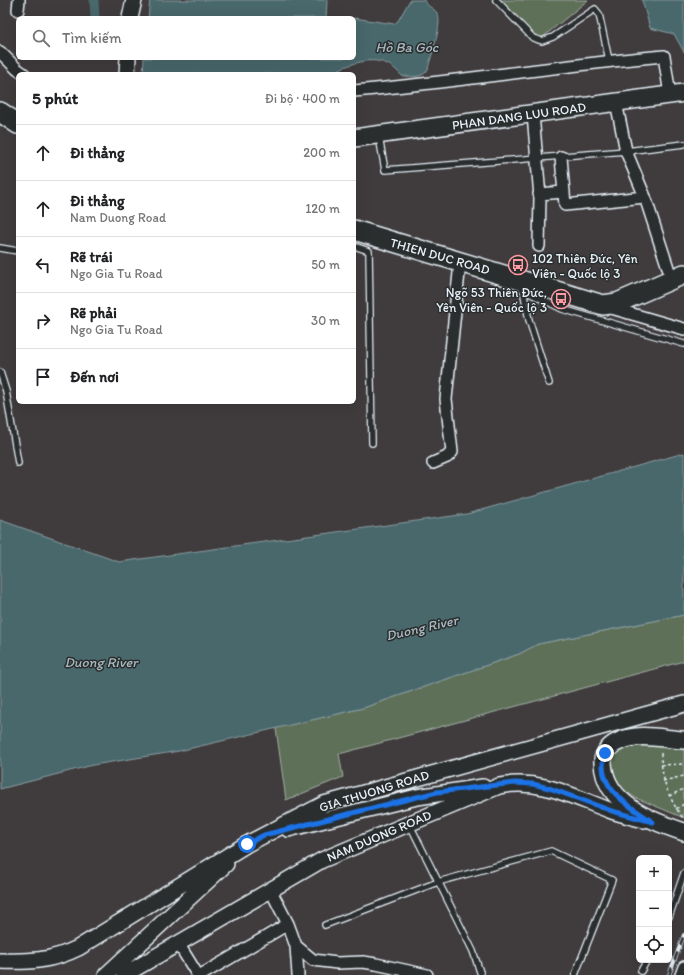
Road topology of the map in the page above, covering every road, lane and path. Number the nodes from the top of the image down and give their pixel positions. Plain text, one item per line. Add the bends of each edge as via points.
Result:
1 (134, 0) edge
2 (496, 0) edge
3 (130, 16) edge
4 (0, 52) edge
5 (128, 60) edge
6 (609, 60) junction
7 (20, 72) edge
8 (127, 72) edge
9 (356, 91) edge
10 (677, 94) edge
11 (616, 102) junction
12 (0, 112) edge
13 (533, 114) junction
14 (16, 123) edge
15 (379, 135) junction
16 (356, 138) edge
17 (684, 144) edge
18 (626, 151) junction
19 (561, 156) junction
20 (537, 158) junction
21 (564, 192) junction
22 (539, 194) junction
23 (646, 196) junction
24 (356, 231) edge
25 (539, 246) dead end
26 (356, 247) edge
27 (0, 248) edge
28 (16, 251) edge
29 (460, 263) junction
30 (678, 277) edge
31 (519, 284) junction
32 (603, 305) junction
33 (684, 329) edge
34 (684, 344) edge
35 (0, 372) edge
36 (549, 383) dead end
37 (372, 443) dead end
38 (18, 463) dead end
39 (433, 463) dead end
40 (684, 704) edge
41 (684, 740) edge
42 (661, 753) dead end
43 (684, 764) edge
44 (661, 765) junction
45 (684, 776) edge
46 (664, 781) junction
47 (499, 786) junction
48 (684, 789) edge
49 (668, 796) junction
50 (684, 804) edge
51 (676, 809) junction
52 (684, 820) edge
53 (653, 822) junction
54 (409, 823) junction
55 (684, 832) edge
56 (264, 835) junction
57 (247, 844) junction
58 (684, 874) edge
59 (438, 882) junction
60 (270, 889) junction
61 (672, 908) edge
62 (288, 924) junction
63 (325, 926) dead end
64 (178, 943) junction
65 (296, 946) junction
66 (0, 961) edge
67 (645, 963) edge
68 (684, 967) edge
69 (641, 971) dead end
70 (106, 975) edge
71 (124, 975) edge
72 (298, 975) edge
73 (427, 975) edge
74 (481, 975) edge
75 (575, 975) edge
76 (681, 975) edge

1 - 3 main road
2 - 6 lane via 533,38 542,41 553,37 595,9 599,14
4 - 7 street
5 - 8 main road
6 - 9 street
6 - 10 street via 664,56
10 - 11 main road, PHAN DANG LUU ROAD
11 - 13 main road, PHAN DANG LUU ROAD
11 - 18 street
12 - 14 highway
13 - 15 main road, PHAN DANG LUU ROAD
13 - 20 street
15 - 16 main road, PHAN DANG LUU ROAD
15 - 20 lane via 385,170
17 - 18 lane
18 - 19 lane
18 - 23 street
19 - 20 lane
19 - 21 street
20 - 22 street
21 - 22 street
21 - 23 street via 566,205
22 - 25 street
23 - 30 street
24 - 29 highway, THIEN DUC ROAD
26 - 37 lane via 370,251
27 - 28 lane
29 - 31 highway, THIEN DUC ROAD
29 - 39 street via 446,399 452,452 447,458
30 - 32 highway via 617,303
31 - 32 highway, THIEN DUC ROAD
31 - 34 lane via 562,309
31 - 36 lane
32 - 33 street
35 - 38 lane via 6,391
40 - 56 main road, GIA THUONG ROAD via 333,801
41 - 53 main road via 643,736 621,740 611,745 605,753 603,761 607,785 617,797
42 - 44 path
43 - 44 path
44 - 46 path
45 - 46 path
46 - 49 path
47 - 53 main road, NAM DUONG ROAD via 515,783 533,784
47 - 54 main road, NAM DUONG ROAD
47 - 56 main road via 418,796
48 - 49 path
49 - 51 path
50 - 51 path
51 - 52 path
53 - 55 main road
54 - 59 lane
54 - 60 main road, NAM DUONG ROAD via 322,860
56 - 57 main road, GIA THUONG ROAD
57 - 66 main road, GIA THUONG ROAD via 65,955 39,961
57 - 70 main road
58 - 61 lane
59 - 63 lane
59 - 74 lane via 473,951
59 - 75 lane via 551,852 612,880
60 - 62 street
60 - 64 main road, NAM DUONG ROAD
62 - 64 street via 201,975 197,974
62 - 65 street
64 - 71 main road, NAM DUONG ROAD
65 - 72 street
65 - 73 street via 313,960 337,963 362,962
67 - 69 lane
68 - 76 street

